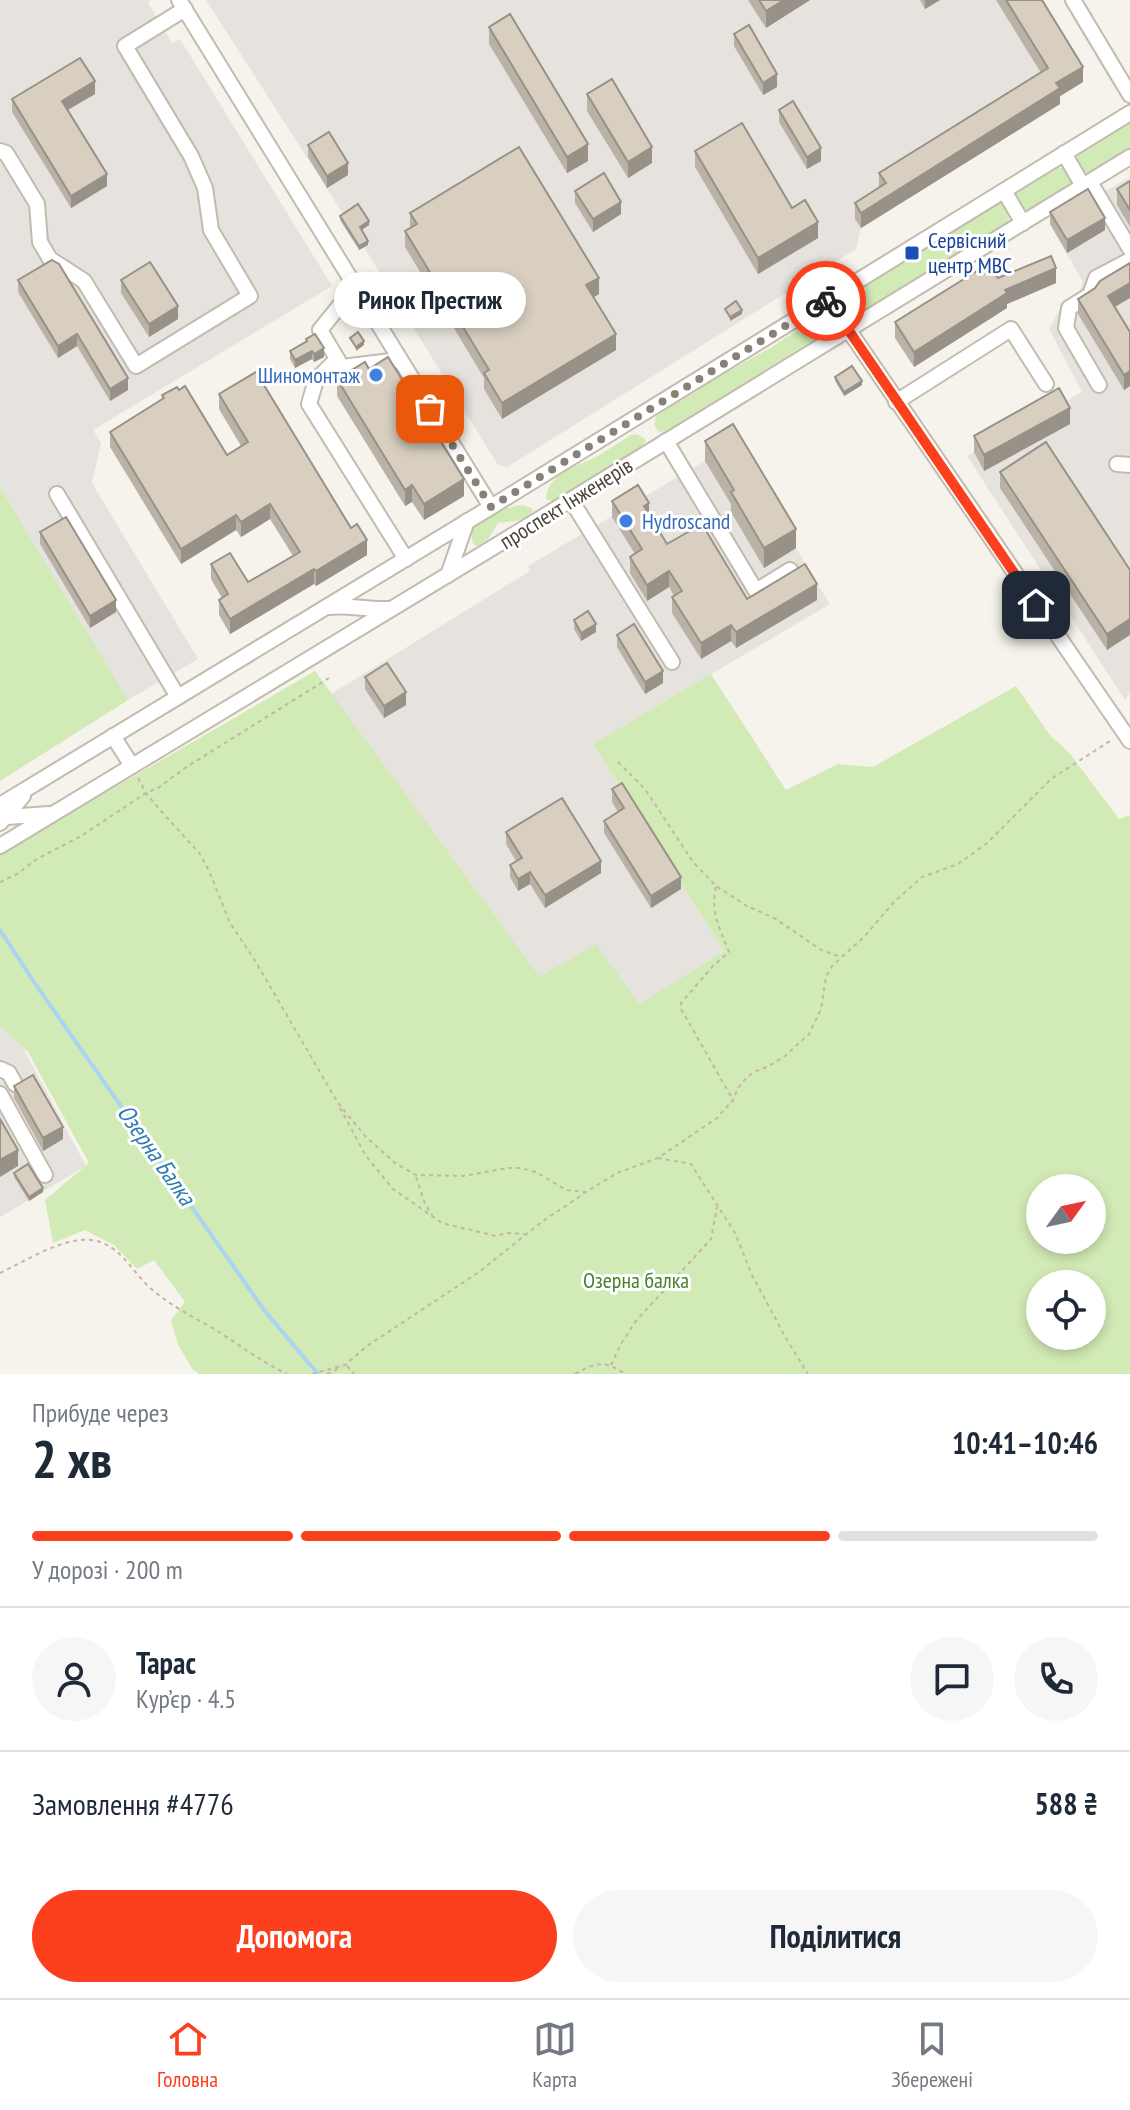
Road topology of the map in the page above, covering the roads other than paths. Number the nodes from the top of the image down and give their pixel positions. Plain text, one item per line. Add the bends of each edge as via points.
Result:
1 (1073, 0) edge
2 (182, 5) edge
3 (1130, 95) edge
4 (1130, 113) edge
5 (0, 151) edge
6 (1064, 153) junction
7 (1130, 157) edge
8 (1087, 184) junction
9 (1004, 191) junction
10 (1023, 223) junction
11 (1130, 249) edge
12 (1130, 260) edge
13 (355, 287) junction
14 (828, 300) junction
15 (847, 330) junction
16 (337, 359) junction
17 (400, 360) junction
18 (1046, 384) dead end
19 (1099, 385) dead end
20 (896, 402) junction
21 (666, 441) junction
22 (57, 494) dead end
23 (571, 500) junction
24 (491, 507) junction
25 (467, 521) junction
26 (406, 559) junction
27 (790, 570) edge
28 (448, 575) junction
29 (325, 608) junction
30 (393, 608) junction
31 (672, 662) dead end
32 (178, 697) junction
33 (1130, 713) edge
34 (113, 736) junction
35 (1127, 736) edge
36 (132, 766) junction
37 (53, 814) junction
38 (2, 815) edge
39 (0, 846) edge
40 (0, 1069) edge
41 (15, 1084) edge
42 (0, 1094) edge
43 (45, 1175) dead end

1 - 3 street
2 - 5 street via 125,46 191,156 205,188 211,230 250,296 136,366 84,281 50,259 40,242 37,204
2 - 13 street
4 - 6 street, проспект Інженерів
6 - 8 street
6 - 9 street, проспект Інженерів
7 - 8 street, проспект Інженерів
8 - 10 street, проспект Інженерів
8 - 11 street
9 - 10 street
9 - 14 street, проспект Інженерів
10 - 15 street, проспект Інженерів
12 - 19 street via 1096,278 1090,295 1069,308 1066,328
13 - 16 street via 320,330
13 - 17 street
14 - 15 street
14 - 24 street, проспект Інженерів
15 - 20 street
15 - 21 street, проспект Інженерів
16 - 17 street via 342,367
16 - 26 street via 316,380 309,404
17 - 24 street
18 - 20 street via 1011,329
20 - 35 street
21 - 23 street, проспект Інженерів
21 - 27 street via 756,591
22 - 32 street
23 - 28 street, проспект Інженерів
23 - 31 street
24 - 25 street, проспект Інженерів
25 - 26 street, проспект Інженерів
25 - 28 street
26 - 29 street, проспект Інженерів
28 - 30 street, проспект Інженерів
29 - 30 street
29 - 32 street, проспект Інженерів
30 - 36 street, проспект Інженерів
32 - 34 street, проспект Інженерів
33 - 35 street
34 - 36 street
34 - 38 street, проспект Інженерів via 31,786
36 - 37 street, проспект Інженерів
37 - 38 street
37 - 39 street, проспект Інженерів
40 - 41 street
42 - 43 street

